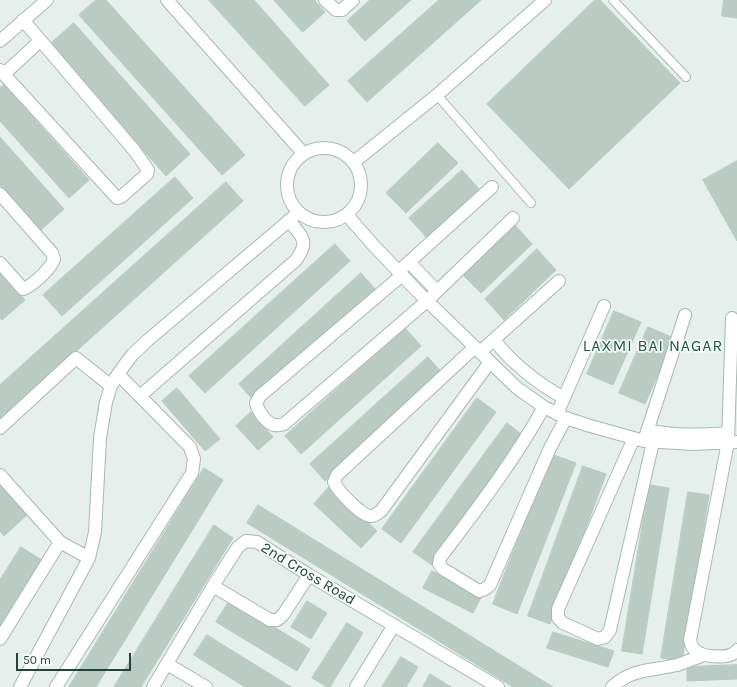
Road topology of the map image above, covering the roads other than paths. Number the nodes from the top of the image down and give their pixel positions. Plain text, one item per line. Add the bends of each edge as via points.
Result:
1 (47, 0) edge
2 (167, 0) edge
3 (325, 0) edge
4 (353, 0) edge
5 (545, 0) edge
6 (613, 0) edge
7 (23, 20) junction
8 (0, 41) edge
9 (40, 41) junction
10 (2, 72) edge
11 (686, 77) dead end
12 (437, 95) junction
13 (303, 153) junction
14 (354, 162) junction
15 (492, 187) dead end
16 (0, 194) edge
17 (531, 203) dead end
18 (348, 215) junction
19 (294, 216) junction
20 (513, 218) dead end
21 (409, 262) junction
22 (0, 263) edge
23 (400, 274) junction
24 (559, 281) dead end
25 (437, 291) junction
26 (427, 301) junction
27 (604, 306) dead end
28 (685, 315) dead end
29 (732, 318) dead end
30 (494, 340) junction
31 (478, 350) junction
32 (490, 362) junction
33 (118, 374) junction
34 (111, 386) junction
35 (140, 396) junction
36 (564, 398) junction
37 (544, 407) junction
38 (561, 416) junction
39 (0, 428) edge
40 (645, 438) junction
41 (731, 439) edge
42 (0, 475) edge
43 (60, 542) junction
44 (89, 558) junction
45 (309, 575) junction
46 (214, 586) junction
47 (394, 625) junction
48 (0, 639) edge
49 (737, 650) edge
50 (704, 655) junction
51 (167, 664) junction
52 (20, 687) edge
53 (56, 687) edge
54 (153, 687) edge
55 (206, 687) edge
56 (356, 687) edge
57 (498, 687) edge
58 (612, 687) edge

1 - 7 street
2 - 13 street
3 - 4 street via 336,10 342,10
5 - 12 street
6 - 11 lane
7 - 8 street
7 - 9 street
9 - 10 street
9 - 10 street via 147,167 146,174 123,195 119,198 115,196
12 - 14 street
12 - 17 lane
13 - 14 street via 317,147 339,150
13 - 19 street via 296,158 288,173 287,188
14 - 18 street via 360,174 362,191 357,204
15 - 21 street
16 - 22 street via 52,253 54,259 42,275 22,289
18 - 19 street via 336,221 322,223
18 - 23 street
19 - 33 street via 148,340 132,355
19 - 35 street via 304,240 304,246 296,260
20 - 25 street
21 - 23 street
21 - 25 street
23 - 26 street
23 - 26 street via 260,396 256,403 258,409 270,423 276,426 284,424
24 - 30 street
25 - 26 street
26 - 31 street
27 - 36 street
28 - 40 street
29 - 41 street
30 - 31 street
30 - 36 street via 533,378
31 - 32 street
31 - 32 street via 337,475 334,482 337,488 364,515 373,516 381,511
32 - 37 street via 517,388
33 - 34 street
33 - 35 street
34 - 39 street via 76,358
34 - 44 street via 100,438 94,532
35 - 53 street via 190,447 194,459 192,473
36 - 38 street
37 - 38 street
37 - 38 street via 502,475 440,558 439,564 443,569 479,591 490,585 550,448
38 - 40 street via 601,430
40 - 40 street via 558,609 558,618 563,624 598,639 605,637 610,630
40 - 41 street via 693,444
41 - 50 street via 690,640 691,646
42 - 43 street
43 - 44 street
43 - 48 street
44 - 52 street
45 - 46 street via 277,620 270,620
45 - 46 street, 2nd Cross Road via 257,542 246,541 238,547
45 - 47 street, 2nd Cross Road
46 - 51 street, 2nd Cross Road
47 - 56 street
47 - 57 street, 2nd Cross Road
49 - 50 street via 728,656
50 - 58 street via 676,665 643,670 621,679
51 - 54 street, 2nd Cross Road
51 - 55 street

